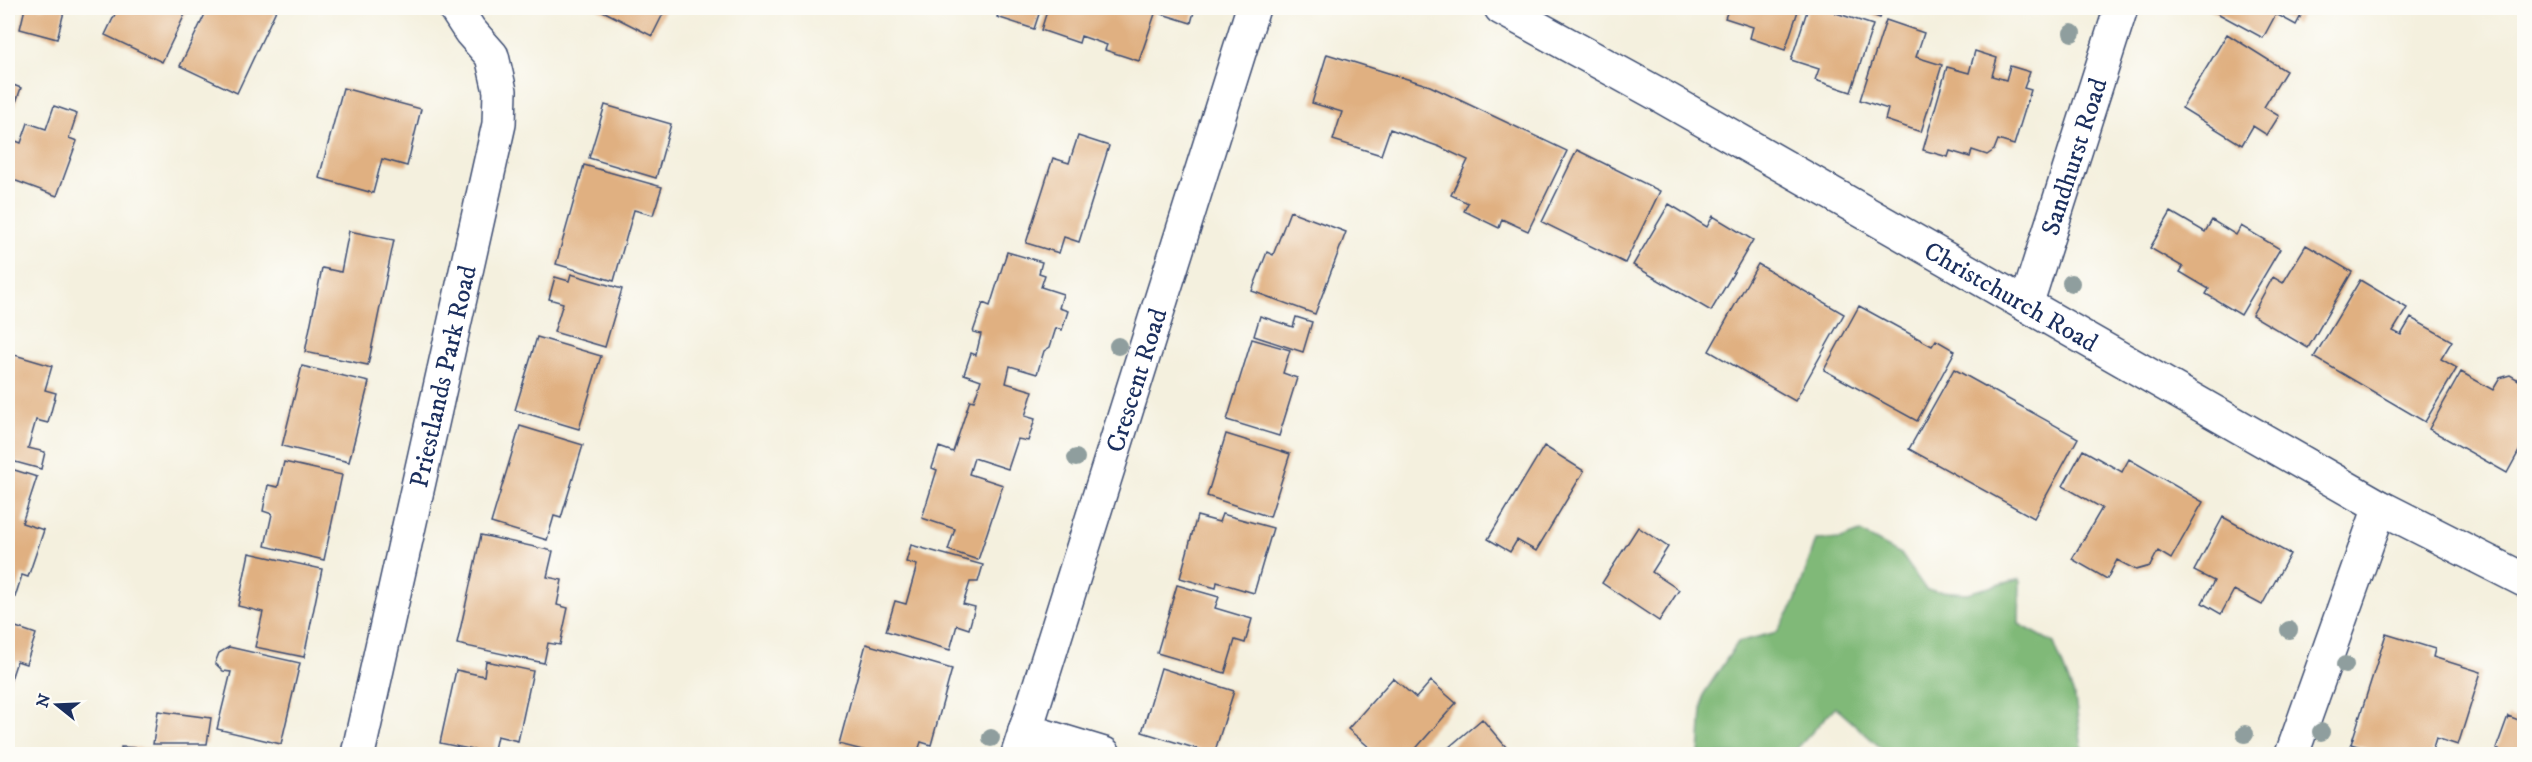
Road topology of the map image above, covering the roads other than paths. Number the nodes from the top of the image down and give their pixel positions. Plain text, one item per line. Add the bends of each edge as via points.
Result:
1 (455, 8) edge
2 (1253, 8) edge
3 (1501, 8) edge
4 (2121, 8) edge
5 (2026, 305) junction
6 (2380, 507) junction
7 (2524, 580) edge
8 (1021, 742) edge
9 (358, 754) edge
10 (1104, 754) edge
11 (2292, 754) edge

1 - 9 street, Priestlands Park Road via 492,56 500,91 499,124
2 - 8 street, Crescent Road
3 - 5 street, Christchurch Road
4 - 5 street, Sandhurst Road
5 - 6 street, Christchurch Road
6 - 7 street, Christchurch Road
6 - 11 street
8 - 10 street

